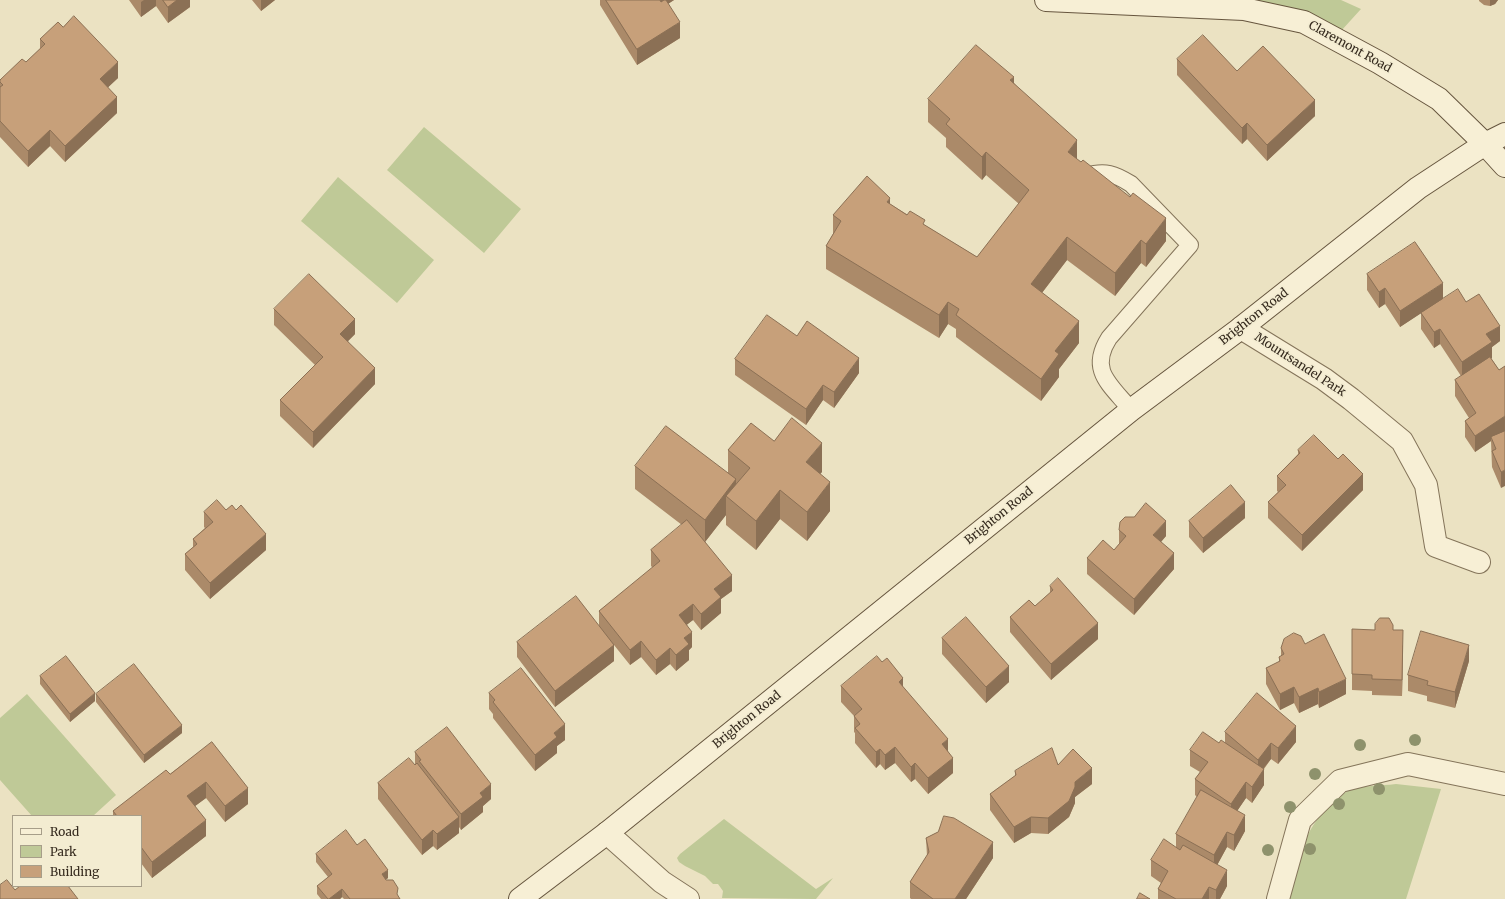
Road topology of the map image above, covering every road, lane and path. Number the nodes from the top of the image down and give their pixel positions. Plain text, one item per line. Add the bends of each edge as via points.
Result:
1 (1046, 0) edge
2 (1505, 134) edge
3 (1485, 144) junction
4 (1505, 166) edge
5 (1086, 176) edge
6 (1241, 328) junction
7 (1131, 410) junction
8 (1479, 562) dead end
9 (1505, 784) edge
10 (607, 833) junction
11 (520, 899) edge
12 (688, 899) edge
13 (1278, 899) edge

1 - 3 street, Claremont Road via 1244,9 1304,22 1380,63 1439,99
2 - 3 street, Brighton Road
3 - 4 street, Claremont Road
3 - 6 street, Brighton Road via 1418,188
5 - 7 lane via 1108,173 1131,184 1190,245 1103,348 1100,369
6 - 7 street, Brighton Road
6 - 8 street, Mountsandel Park via 1324,379 1402,441 1426,484 1436,546
7 - 10 street, Brighton Road
9 - 13 street via 1408,764 1340,781 1300,820
10 - 11 street, Brighton Road
10 - 12 street via 662,882

